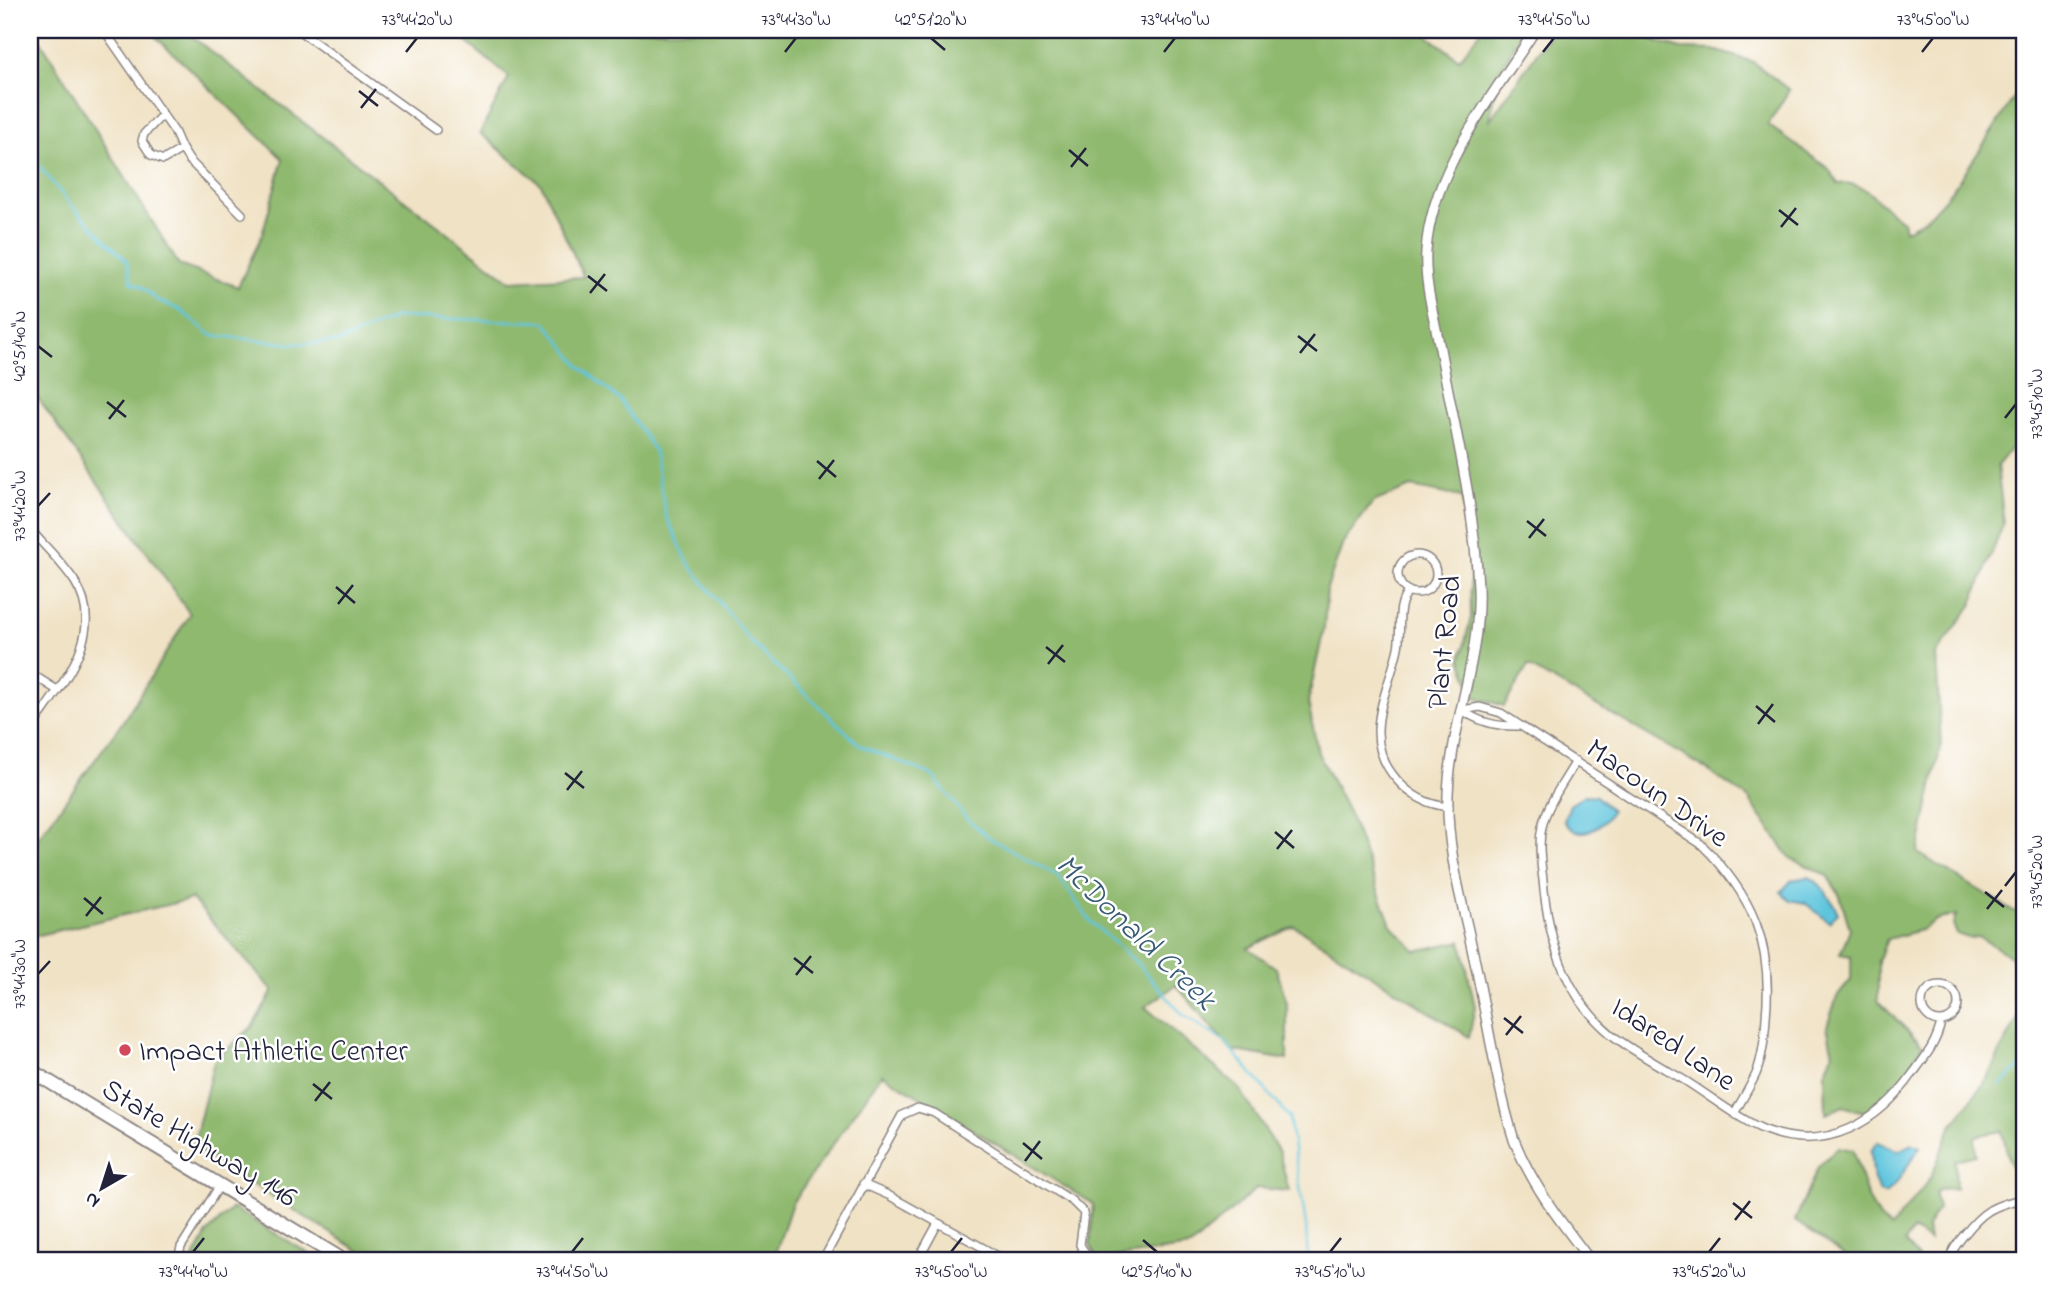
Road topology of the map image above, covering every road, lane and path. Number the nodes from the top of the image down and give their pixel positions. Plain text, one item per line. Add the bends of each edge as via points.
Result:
1 (104, 30) edge
2 (298, 30) edge
3 (1535, 30) edge
4 (162, 115) junction
5 (436, 130) dead end
6 (182, 149) junction
7 (242, 214) dead end
8 (30, 529) edge
9 (1409, 591) junction
10 (30, 673) edge
11 (57, 690) junction
12 (1462, 710) junction
13 (1521, 726) junction
14 (30, 730) edge
15 (1576, 761) junction
16 (1449, 807) junction
17 (1941, 1022) junction
18 (30, 1070) edge
19 (1735, 1112) junction
20 (220, 1184) junction
21 (863, 1184) junction
22 (2014, 1201) dead end
23 (938, 1223) junction
24 (178, 1260) edge
25 (343, 1260) edge
26 (823, 1260) edge
27 (918, 1260) edge
28 (1005, 1260) edge
29 (1090, 1260) edge
30 (1590, 1260) edge
31 (1950, 1260) edge

1 - 4 street
2 - 5 street
3 - 12 street, Plant Road via 1454,159 1435,205 1426,251 1430,295 1472,513 1478,590
4 - 6 street
4 - 6 street via 144,134 144,148 163,160
6 - 7 street
8 - 11 street via 75,582 85,604 81,655
9 - 9 street via 1400,582 1399,569 1412,556 1424,556 1434,565 1435,582 1421,593
9 - 16 street via 1401,604 1401,632 1380,707 1377,737 1390,772 1402,787 1428,803
10 - 11 street
11 - 14 street
12 - 13 street, Macoun Drive via 1502,727
12 - 13 street, Macoun Drive via 1480,707
12 - 16 street, Plant Road
13 - 15 street, Macoun Drive
15 - 19 street, Macoun Drive via 1701,844 1726,869 1749,904 1765,945 1769,986 1756,1074
15 - 19 street, Idared Lane via 1542,828 1547,925 1568,981 1612,1034
16 - 30 street, Plant Road via 1456,884 1510,1130 1539,1192
17 - 17 street, Idared Lane via 1952,1017 1958,1006 1951,989 1940,985 1929,989 1921,1004 1930,1019
17 - 19 street, Idared Lane via 1931,1049 1895,1099 1866,1123 1838,1134 1796,1138 1764,1130
18 - 20 main road, State Highway 146
20 - 24 street via 181,1247
20 - 25 main road, State Highway 146
21 - 23 street
21 - 26 street
21 - 29 street via 902,1115 918,1108 1072,1201 1084,1213 1080,1245
22 - 31 street via 1981,1217 1953,1248
23 - 27 street
23 - 28 street

